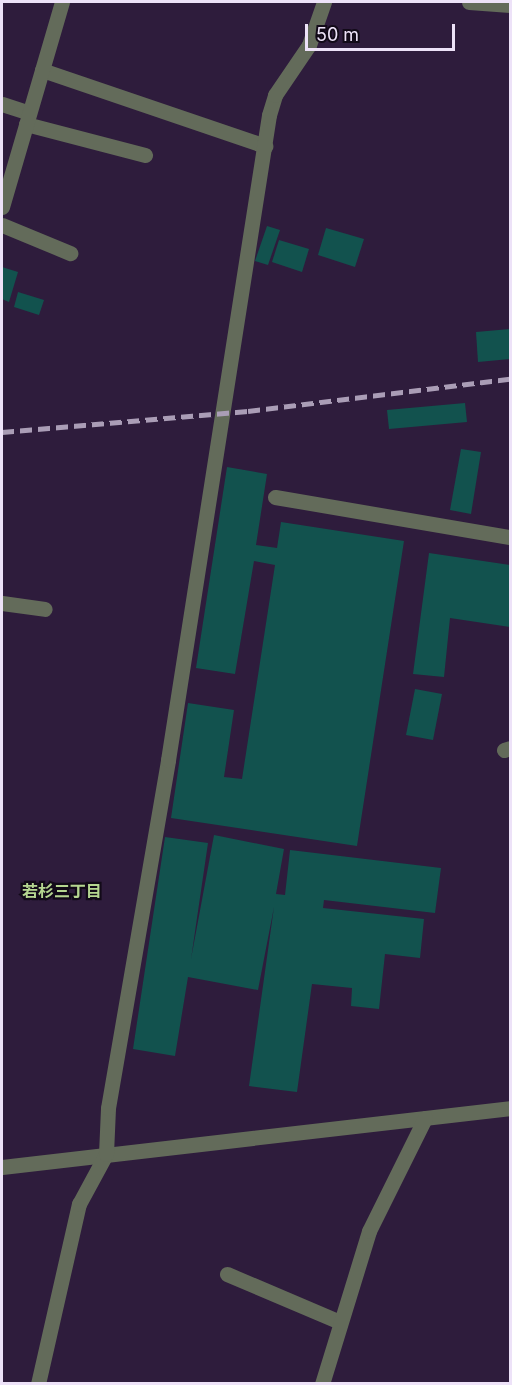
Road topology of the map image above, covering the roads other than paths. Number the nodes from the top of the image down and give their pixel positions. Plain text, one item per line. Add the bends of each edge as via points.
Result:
1 (62, 2) edge
2 (324, 2) edge
3 (469, 2) edge
4 (510, 4) edge
5 (42, 70) junction
6 (2, 104) edge
7 (27, 118) junction
8 (265, 146) junction
9 (145, 155) dead end
10 (2, 207) edge
11 (2, 225) edge
12 (70, 253) dead end
13 (274, 497) dead end
14 (510, 537) edge
15 (2, 603) edge
16 (45, 609) dead end
17 (510, 1108) edge
18 (425, 1118) junction
19 (106, 1154) junction
20 (2, 1167) edge
21 (227, 1274) dead end
22 (340, 1322) junction
23 (38, 1383) edge
24 (322, 1383) edge

1 - 5 street
2 - 8 street via 309,45 275,95
3 - 4 street
5 - 7 street
5 - 8 street
6 - 7 street
7 - 9 street
7 - 10 street
8 - 19 street via 108,1108
11 - 12 street
13 - 14 street
15 - 16 street
17 - 18 street
18 - 19 street
18 - 22 street via 369,1231
19 - 20 street
19 - 23 street via 79,1204
21 - 22 street
22 - 24 street

